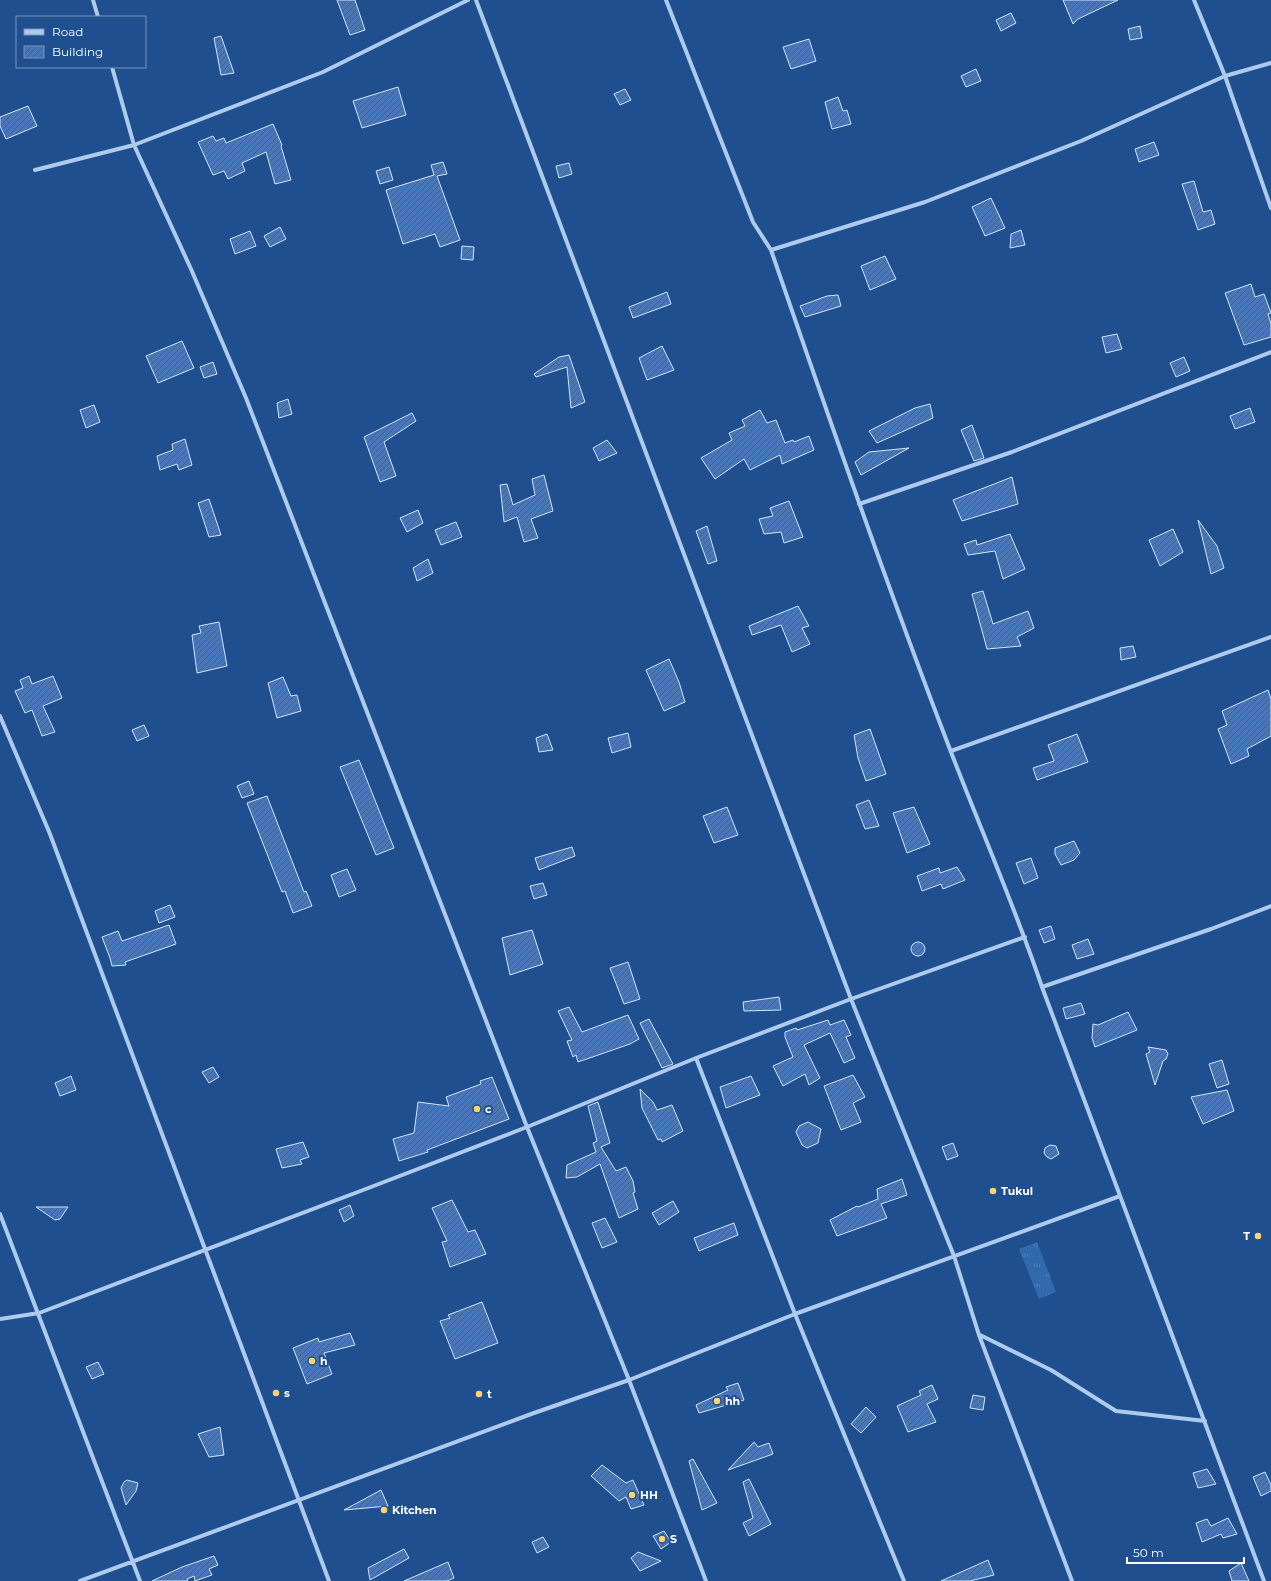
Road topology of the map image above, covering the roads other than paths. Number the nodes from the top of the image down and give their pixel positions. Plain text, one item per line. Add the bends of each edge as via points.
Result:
1 (93, 0) edge
2 (468, 0) edge
3 (476, 0) edge
4 (666, 0) edge
5 (1194, 0) edge
6 (98, 16) edge
7 (1271, 63) edge
8 (112, 68) edge
9 (1225, 76) junction
10 (134, 145) junction
11 (35, 170) dead end
12 (1271, 208) edge
13 (771, 250) junction
14 (1271, 352) edge
15 (859, 504) junction
16 (1271, 637) edge
17 (0, 716) edge
18 (951, 751) junction
19 (1271, 906) edge
20 (1025, 937) junction
21 (1042, 987) junction
22 (851, 999) junction
23 (696, 1058) junction
24 (527, 1127) junction
25 (1120, 1196) junction
26 (0, 1214) edge
27 (206, 1250) junction
28 (954, 1256) junction
29 (38, 1313) junction
30 (796, 1314) junction
31 (0, 1319) edge
32 (979, 1335) junction
33 (629, 1380) junction
34 (1205, 1421) junction
35 (300, 1500) junction
36 (133, 1562) junction
37 (80, 1581) edge
38 (140, 1581) edge
39 (329, 1581) edge
40 (706, 1581) edge
41 (904, 1581) edge
42 (1072, 1581) edge
43 (1264, 1581) edge

1 - 6 street
2 - 10 street via 323,72
3 - 22 street
4 - 13 street via 752,222
5 - 9 street
7 - 9 street
8 - 10 street
9 - 12 street
9 - 13 street via 1081,141 925,202
10 - 11 street
10 - 24 street via 192,269 246,398
13 - 15 street
14 - 15 street via 1012,452
15 - 18 street
16 - 18 street
17 - 27 street via 50,834
18 - 20 street
19 - 21 street
20 - 21 street
20 - 22 street
21 - 25 street
22 - 23 street
22 - 28 street
23 - 24 street
23 - 30 street
24 - 27 street
24 - 33 street
25 - 28 street
25 - 34 street
26 - 29 street
27 - 29 street
27 - 35 street
28 - 30 street
28 - 32 street
29 - 31 street
29 - 36 street
30 - 33 street
30 - 41 street
32 - 34 street via 1052,1370 1116,1411
32 - 42 street
33 - 35 street
33 - 40 street
34 - 43 street
35 - 36 street
35 - 39 street
36 - 37 street
36 - 38 street

